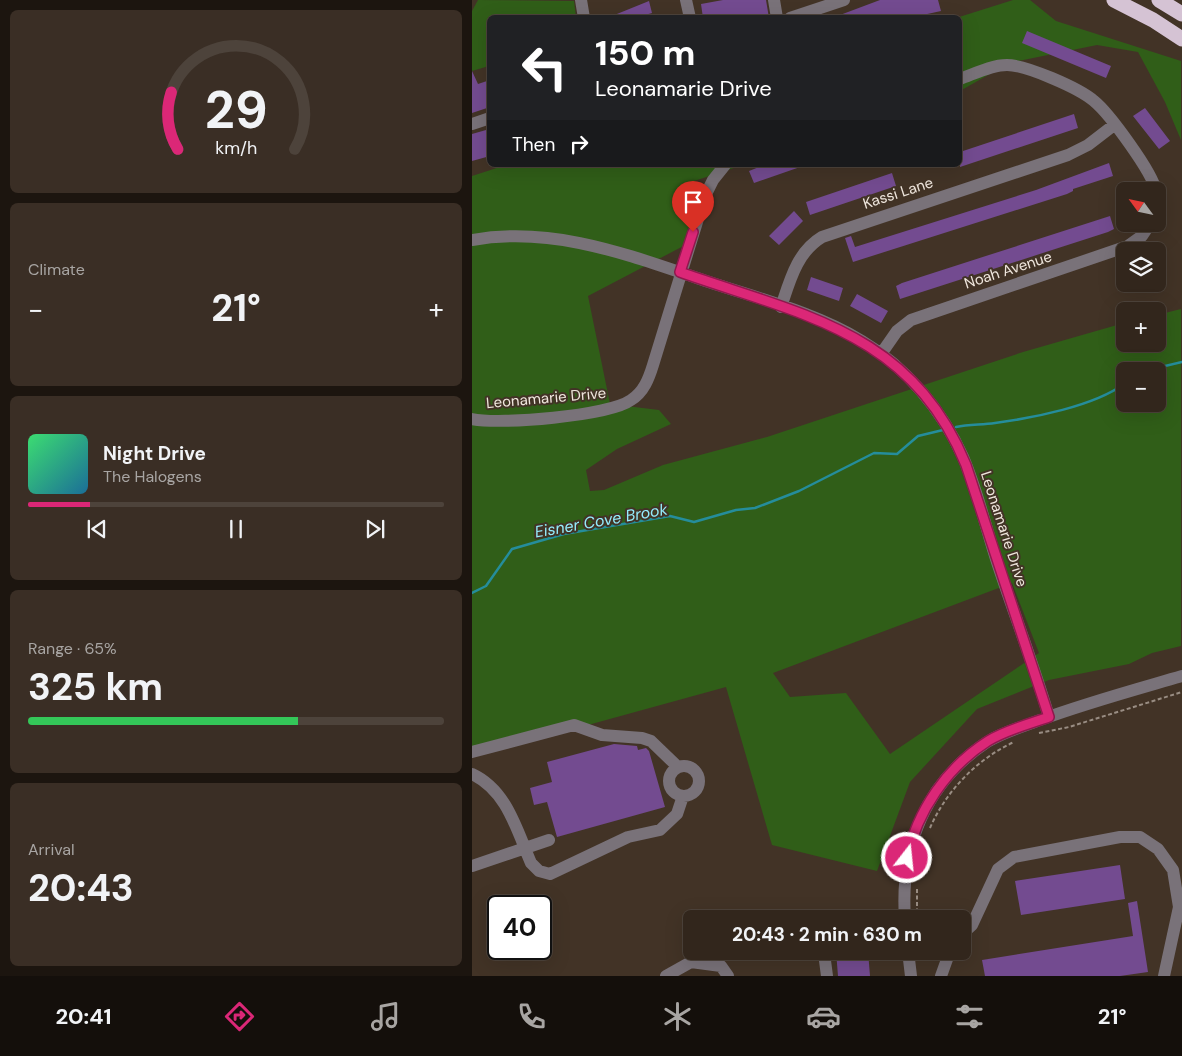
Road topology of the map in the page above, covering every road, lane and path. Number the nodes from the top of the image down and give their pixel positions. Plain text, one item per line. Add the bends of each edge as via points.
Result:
1 (581, 0) edge
2 (686, 0) edge
3 (774, 0) edge
4 (844, 0) edge
5 (1114, 0) edge
6 (1159, 0) edge
7 (1180, 13) edge
8 (584, 15) edge
9 (689, 15) edge
10 (776, 15) edge
11 (799, 15) edge
12 (1143, 15) junction
13 (1182, 39) edge
14 (1182, 43) edge
15 (962, 78) edge
16 (487, 119) edge
17 (472, 124) edge
18 (1114, 125) junction
19 (724, 167) edge
20 (1152, 182) edge
21 (1145, 232) edge
22 (472, 240) edge
23 (680, 272) junction
24 (781, 306) junction
25 (881, 354) junction
26 (472, 419) edge
27 (1182, 676) edge
28 (1182, 692) edge
29 (1049, 717) junction
30 (1036, 733) dead end
31 (1018, 740) dead end
32 (472, 752) edge
33 (678, 767) junction
34 (472, 774) edge
35 (683, 796) junction
36 (930, 830) dead end
37 (549, 840) dead end
38 (524, 848) junction
39 (472, 866) edge
40 (917, 886) dead end
41 (905, 910) edge
42 (917, 910) edge
43 (971, 926) edge
44 (825, 960) edge
45 (909, 960) edge
46 (947, 960) edge
47 (666, 976) edge
48 (728, 976) edge
49 (826, 976) edge
50 (911, 976) edge
51 (941, 976) edge
52 (1164, 976) edge

1 - 8 street
2 - 9 street
3 - 10 street
4 - 11 street
5 - 12 highway
6 - 7 highway
12 - 13 highway
12 - 14 highway
15 - 18 street via 999,66 1023,67 1088,96
16 - 17 street
18 - 20 street
18 - 24 street, Kassi Lane via 1088,145 1068,155 822,237 807,248 799,260
19 - 23 street via 708,190
21 - 25 street, Noah Avenue via 1128,246 910,320 900,327
22 - 23 street, Leonamarie Drive via 518,235 567,239
23 - 24 street, Leonamarie Drive
23 - 26 street, Leonamarie Drive via 650,374 641,392 630,401 603,411 501,421
24 - 25 street, Leonamarie Drive via 841,329
25 - 29 street, Leonamarie Drive via 924,394 962,456
27 - 29 street
28 - 30 path via 1069,727
29 - 41 street via 988,741 938,788 910,845 904,872
31 - 36 path via 972,769 948,798
32 - 33 street via 574,725 602,735 651,741
33 - 35 street via 672,772 670,787
33 - 35 street via 693,768 700,782 691,795
34 - 38 street via 484,781 502,800
35 - 38 street via 677,814 660,830 628,837 558,872 538,871
37 - 38 street
38 - 39 street
40 - 42 path
43 - 52 street via 998,869 1014,856 1120,837 1140,837 1158,849 1173,870 1179,907
44 - 49 street
45 - 50 street
46 - 51 street
47 - 48 street via 691,962 721,966

